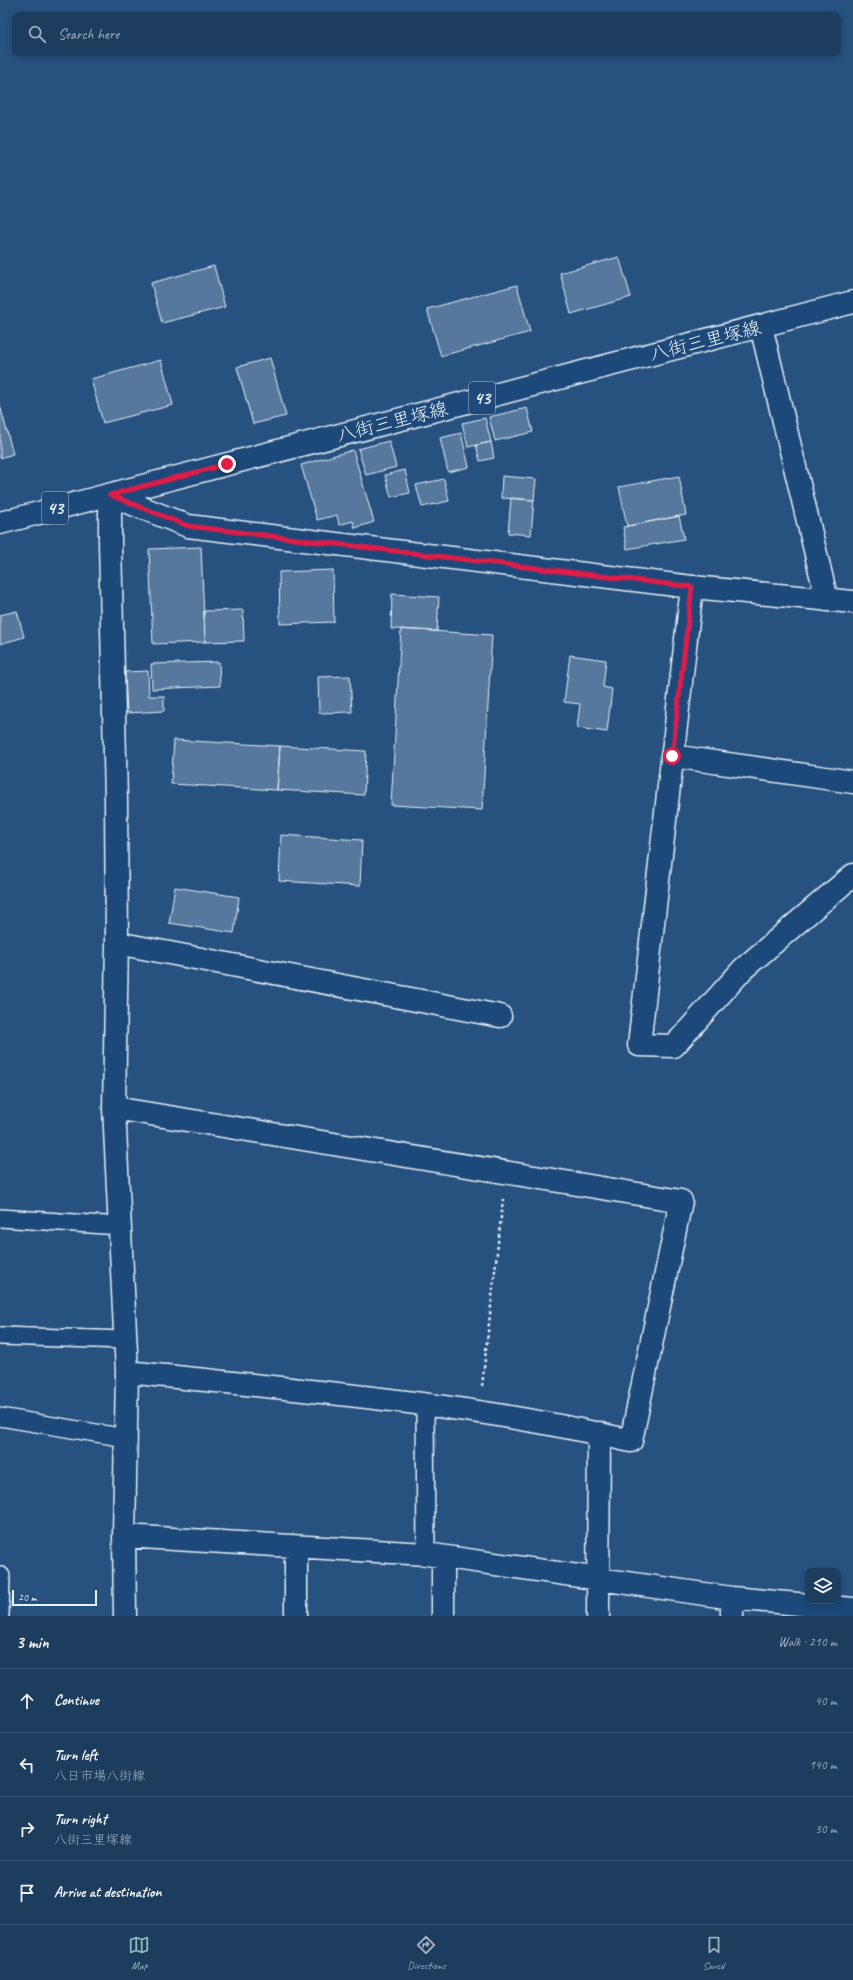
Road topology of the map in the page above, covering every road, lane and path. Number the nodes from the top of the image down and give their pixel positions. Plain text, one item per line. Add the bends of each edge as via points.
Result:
1 (853, 302) edge
2 (761, 326) junction
3 (110, 495) junction
4 (0, 523) edge
5 (692, 587) junction
6 (827, 600) junction
7 (853, 602) edge
8 (672, 756) junction
9 (853, 782) edge
10 (853, 874) edge
11 (117, 943) junction
12 (500, 1016) dead end
13 (114, 1108) junction
14 (506, 1171) junction
15 (0, 1218) edge
16 (120, 1226) junction
17 (0, 1336) edge
18 (126, 1340) junction
19 (127, 1372) junction
20 (425, 1405) junction
21 (480, 1413) junction
22 (0, 1417) edge
23 (599, 1433) junction
24 (126, 1438) junction
25 (124, 1536) junction
26 (296, 1547) junction
27 (434, 1555) junction
28 (2, 1576) dead end
29 (600, 1578) junction
30 (732, 1607) edge
31 (853, 1609) edge
32 (0, 1615) edge
33 (125, 1616) edge
34 (296, 1616) edge
35 (443, 1616) edge
36 (598, 1616) edge

1 - 2 street, 八街三里塚線 / 43
2 - 3 street, 八街三里塚線 / 43
2 - 6 street
3 - 4 street, 八街三里塚線 / 43
3 - 5 street via 188,526
3 - 11 street
5 - 6 street
5 - 8 street
6 - 7 street
8 - 9 street
8 - 10 street via 639,1045 674,1046 743,969
11 - 12 street
11 - 13 street
13 - 14 street
13 - 16 street
14 - 21 path
14 - 23 street via 681,1201 631,1441
15 - 16 lane
16 - 18 street
17 - 18 lane
18 - 19 street
19 - 20 street
19 - 24 street
20 - 21 street
20 - 27 lane
21 - 23 street
22 - 24 lane
23 - 29 street
24 - 25 street
25 - 26 street
25 - 33 street
26 - 27 street
26 - 34 street
27 - 29 street
27 - 35 street
28 - 32 lane
29 - 30 street
29 - 36 street
30 - 31 street

